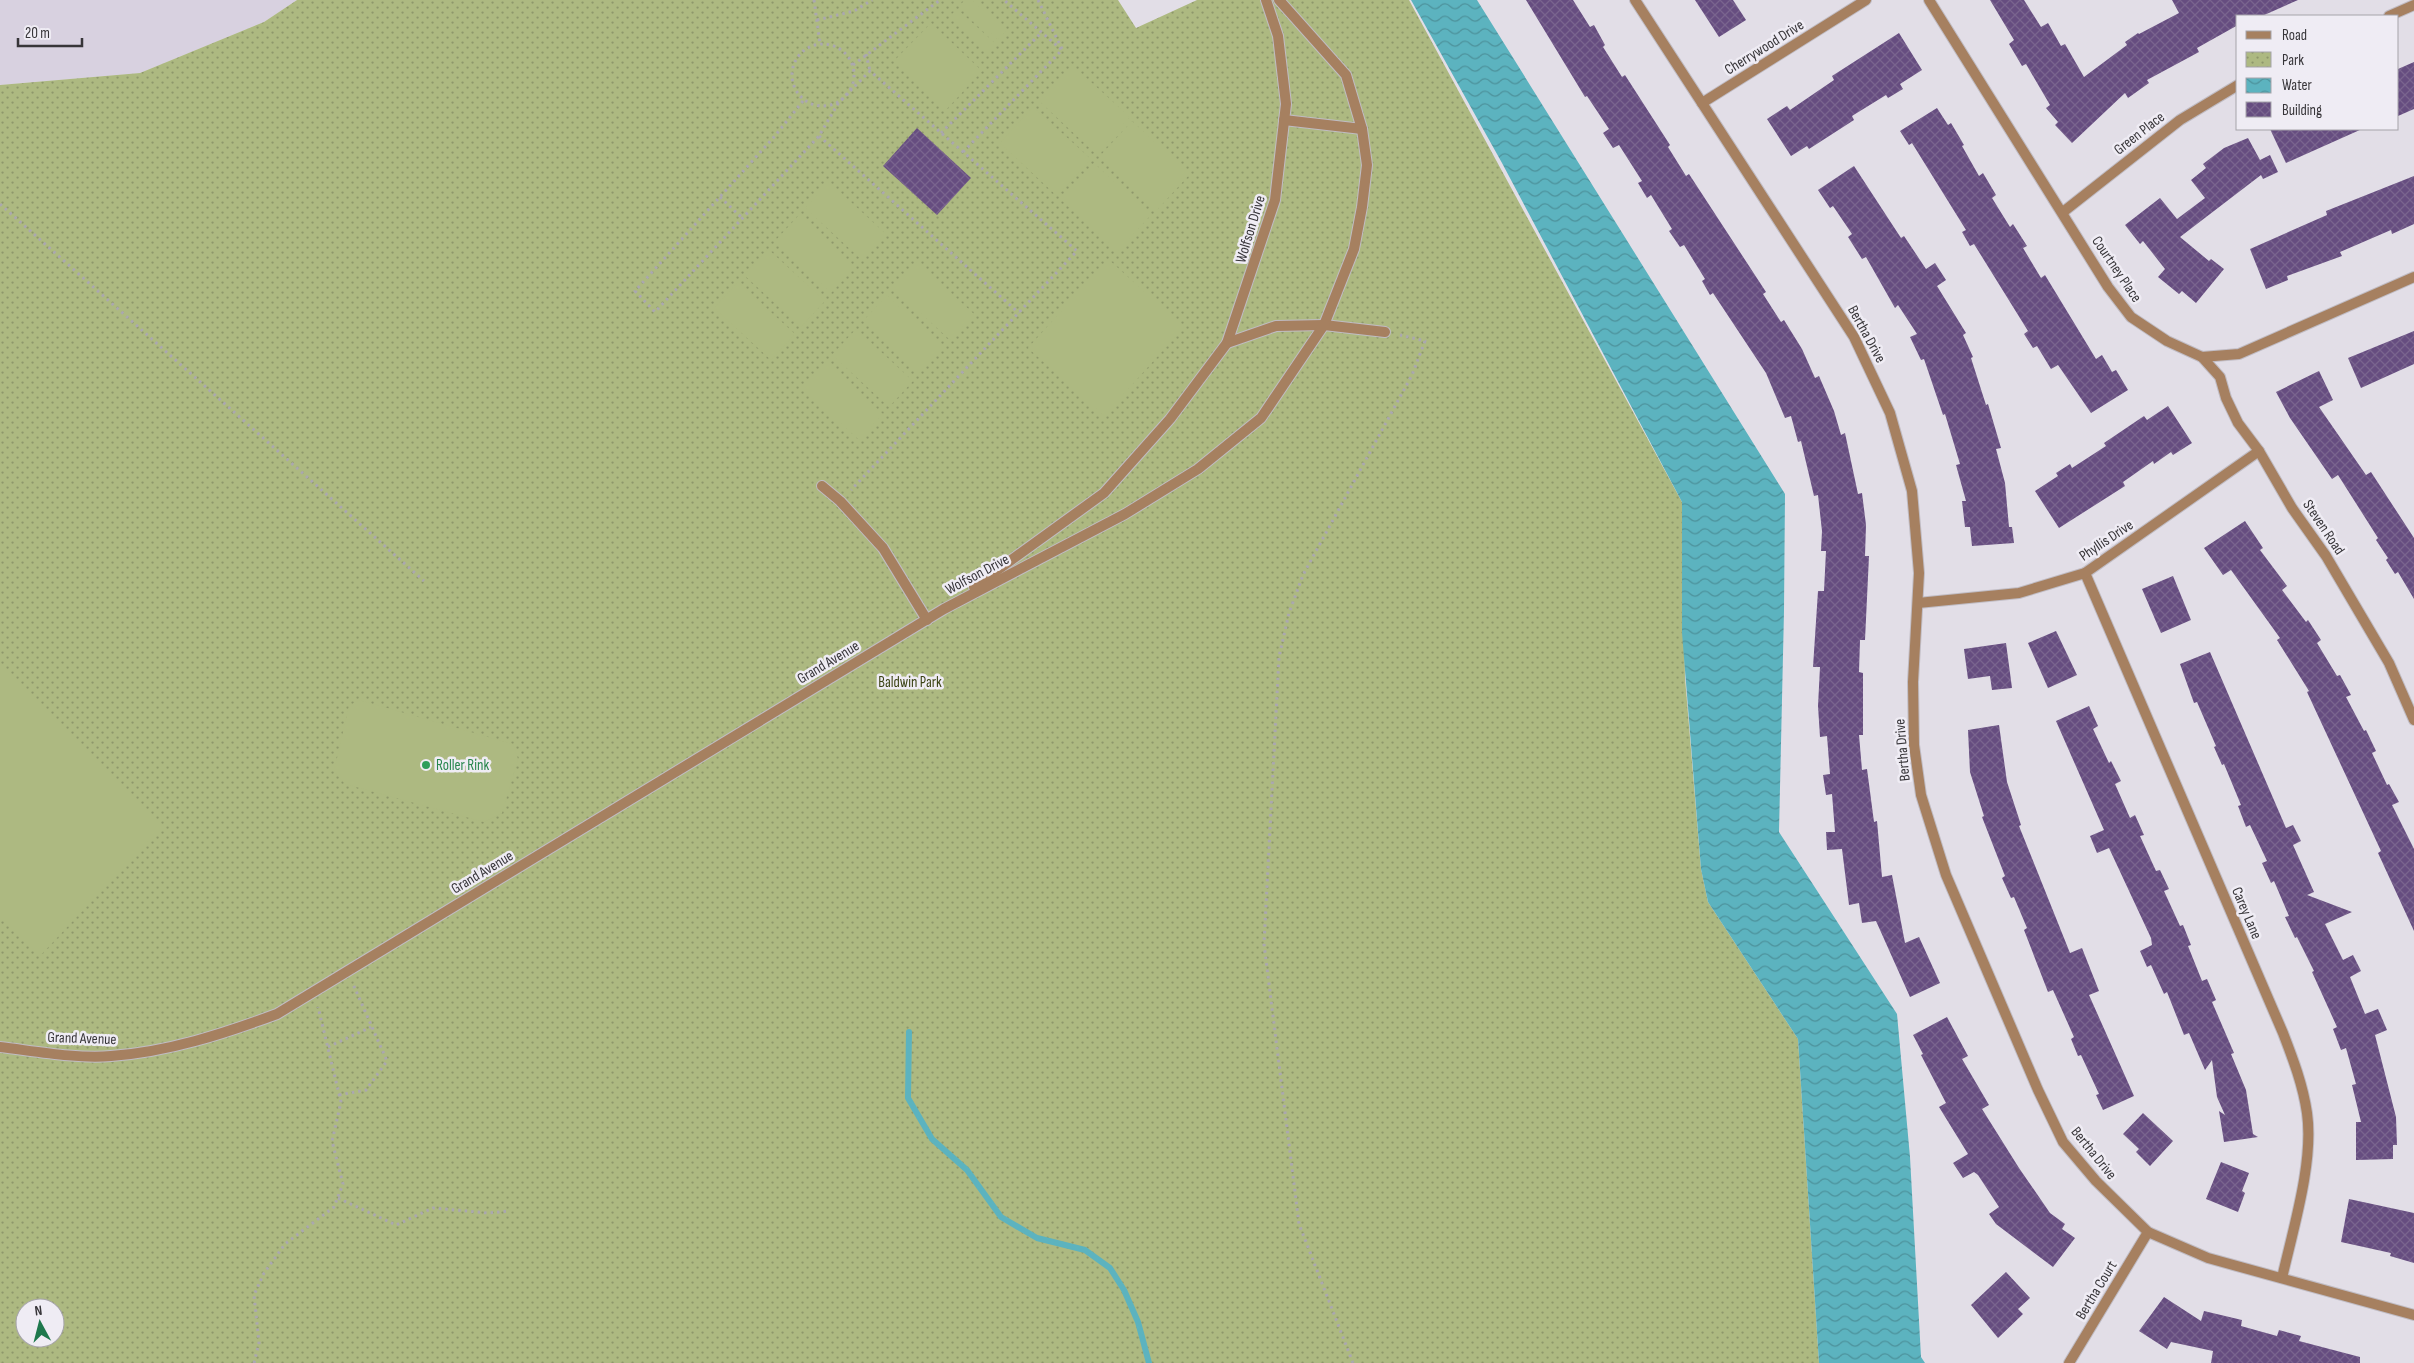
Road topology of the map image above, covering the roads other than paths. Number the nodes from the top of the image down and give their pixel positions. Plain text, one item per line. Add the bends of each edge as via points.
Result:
1 (1266, 0) edge
2 (1279, 0) edge
3 (1635, 0) edge
4 (1866, 0) edge
5 (1929, 0) edge
6 (2414, 5) edge
7 (2391, 15) edge
8 (2236, 87) edge
9 (1702, 103) junction
10 (1284, 120) junction
11 (1362, 129) junction
12 (2063, 212) junction
13 (2414, 277) edge
14 (1324, 325) junction
15 (1385, 332) road end
16 (1227, 343) junction
17 (2202, 357) junction
18 (2259, 451) junction
19 (822, 486) dead end
20 (2084, 573) junction
21 (1918, 603) junction
22 (944, 609) junction
23 (928, 620) junction
24 (2414, 720) edge
25 (0, 1048) edge
26 (2148, 1232) junction
27 (2282, 1278) junction
28 (2414, 1315) edge
29 (2070, 1363) edge

1 - 10 street, Wolfson Drive via 1278,36 1286,104
2 - 11 street, Wolfson Drive via 1346,75
3 - 9 street, Bertha Drive
4 - 9 street, Cherrywood Drive
5 - 12 street, Courtney Place
6 - 7 street
8 - 12 street, Green Place via 2180,120
9 - 21 street, Bertha Drive via 1854,337 1890,413 1912,491 1919,573
10 - 11 street
10 - 16 street, Wolfson Drive via 1275,200
11 - 14 street, Wolfson Drive via 1367,165 1362,208 1354,249
12 - 17 street, Courtney Place via 2108,287 2131,317 2167,341
13 - 17 street, Courtney Place via 2239,354
14 - 15 street
14 - 16 street via 1276,326
14 - 22 street, Wolfson Drive via 1261,418 1198,469 1125,514
16 - 22 street, Wolfson Drive via 1170,419 1104,493
17 - 18 street, Steven Road via 2220,377 2238,423
18 - 20 street, Phyllis Drive
18 - 24 street, Steven Road via 2389,663
19 - 23 street via 883,548
20 - 21 street, Phyllis Drive via 2019,594
20 - 27 street, Carey Lane via 2283,1033 2302,1084 2308,1115 2308,1158
21 - 26 street, Bertha Drive via 1913,682 1914,745 1921,795 1946,876 2063,1142 2096,1181
22 - 23 street, Grand Avenue
23 - 25 street, Grand Avenue via 277,1014 210,1037 161,1049 109,1056
26 - 27 street, Bertha Drive via 2208,1258
26 - 29 street, Bertha Court
27 - 28 street, Bertha Drive

